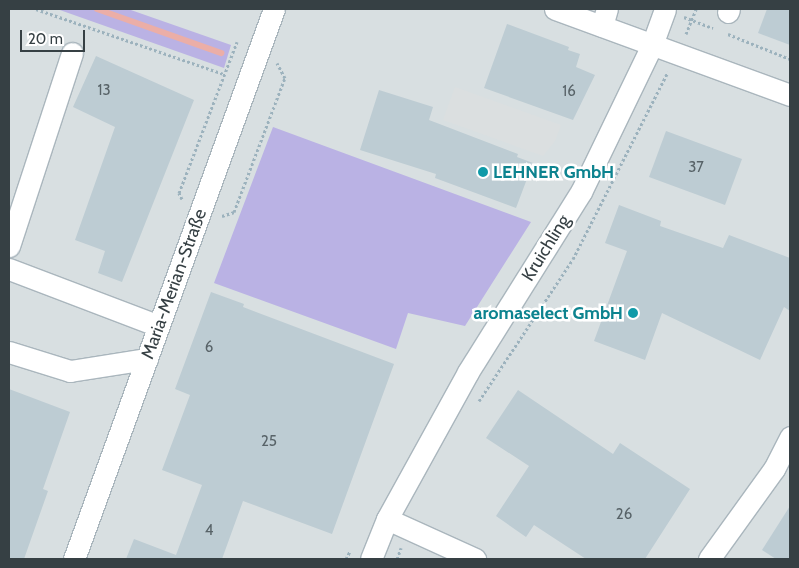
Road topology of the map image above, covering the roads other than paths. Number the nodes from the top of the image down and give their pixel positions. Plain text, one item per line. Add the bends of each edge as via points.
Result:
1 (274, 9) edge
2 (555, 9) edge
3 (665, 9) edge
4 (605, 17) edge
5 (652, 46) junction
6 (72, 53) dead end
7 (790, 95) edge
8 (9, 246) edge
9 (9, 269) edge
10 (158, 326) junction
11 (9, 352) edge
12 (147, 359) junction
13 (790, 437) edge
14 (388, 519) junction
15 (74, 559) edge
16 (371, 559) edge
17 (475, 559) edge
18 (709, 559) edge

1 - 10 street, Maria-Merian-Straße
2 - 4 street
3 - 5 street, Kruichling
4 - 5 street
5 - 7 street
5 - 14 street, Kruichling via 581,192 468,372
6 - 8 street
9 - 10 street
10 - 12 street, Maria-Merian-Straße
11 - 12 street via 70,371
12 - 15 street, Maria-Merian-Straße
13 - 18 street via 774,469
14 - 16 street, Kruichling
14 - 17 street

